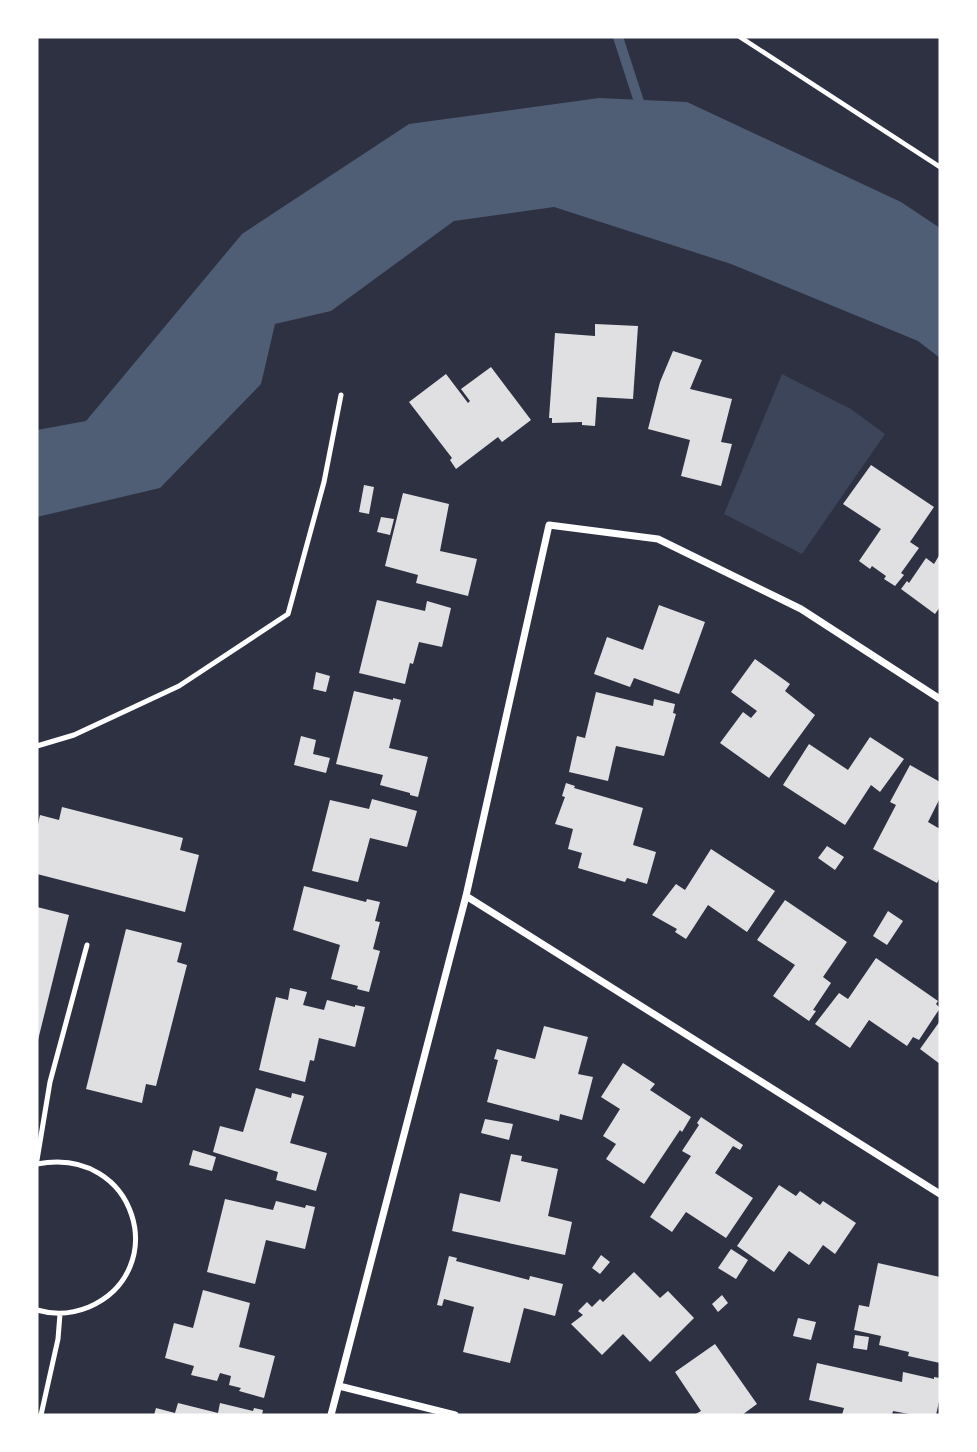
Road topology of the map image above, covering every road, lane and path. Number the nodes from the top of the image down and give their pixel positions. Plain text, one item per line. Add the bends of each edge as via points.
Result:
1 (740, 37) edge
2 (940, 167) edge
3 (341, 395) dead end
4 (940, 699) edge
5 (37, 746) edge
6 (466, 896) junction
7 (87, 945) dead end
8 (37, 1162) edge
9 (940, 1194) edge
10 (37, 1310) edge
11 (60, 1314) junction
12 (339, 1386) junction
13 (41, 1415) edge
14 (331, 1415) edge
15 (456, 1415) edge

1 - 2 path
3 - 5 lane via 324,482 288,614 179,686 74,735
4 - 6 street via 801,608 658,539 549,525
6 - 9 street
6 - 12 street
7 - 8 lane via 50,1082
8 - 11 lane via 73,1162 93,1168 123,1195 132,1214 133,1255 126,1274 98,1303
10 - 11 lane
11 - 13 lane
12 - 14 street
12 - 15 street

